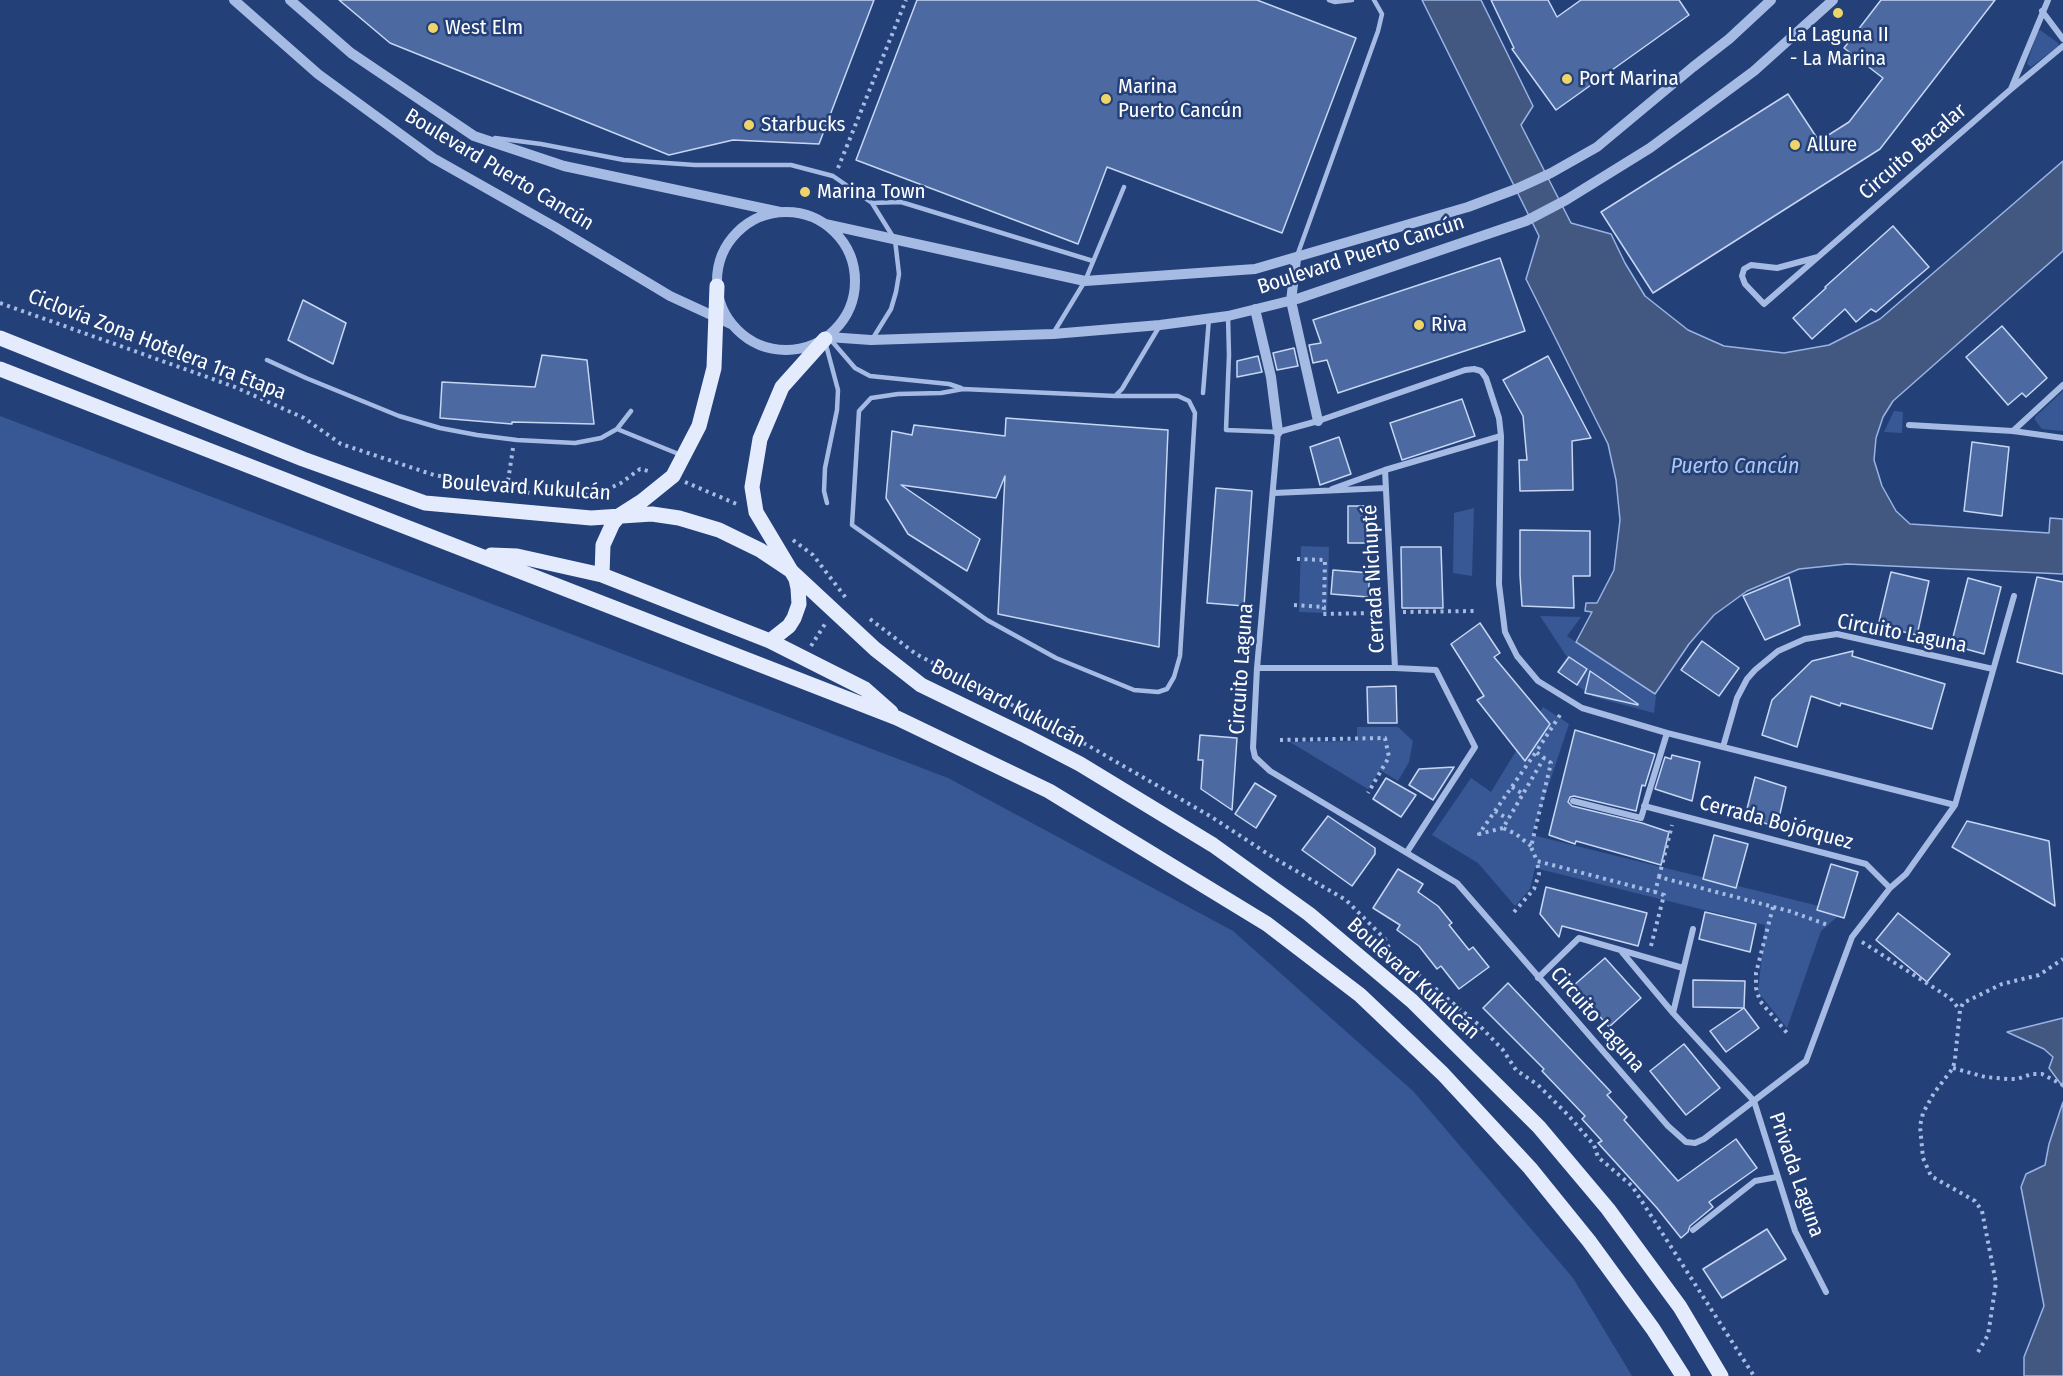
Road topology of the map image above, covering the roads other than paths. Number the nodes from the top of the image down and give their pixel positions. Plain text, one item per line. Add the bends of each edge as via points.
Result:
1 (234, 0) edge
2 (290, 0) edge
3 (1329, 0) edge
4 (1352, 0) edge
5 (1374, 0) edge
6 (1771, 0) edge
7 (1833, 0) edge
8 (2048, 0) edge
9 (2042, 11) junction
10 (2063, 39) edge
11 (2063, 46) edge
12 (2010, 90) junction
13 (474, 135) junction
14 (1124, 187) dead end
15 (872, 203) junction
16 (780, 212) junction
17 (825, 224) junction
18 (895, 240) junction
19 (1818, 257) junction
20 (1296, 259) junction
21 (1093, 261) junction
22 (1085, 281) junction
23 (717, 286) junction
24 (1291, 301) junction
25 (1256, 309) junction
26 (1228, 316) junction
27 (715, 317) junction
28 (1209, 318) junction
29 (733, 325) junction
30 (1160, 325) junction
31 (1053, 334) junction
32 (0, 338) edge
33 (826, 338) junction
34 (872, 340) junction
35 (267, 360) dead end
36 (0, 369) edge
37 (2063, 385) edge
38 (963, 388) junction
39 (1203, 393) dead end
40 (1115, 396) junction
41 (632, 411) dead end
42 (1318, 421) junction
43 (1910, 425) dead end
44 (617, 429) junction
45 (2013, 431) junction
46 (1278, 432) junction
47 (1501, 436) junction
48 (2063, 438) edge
49 (685, 457) junction
50 (1385, 470) junction
51 (1386, 488) junction
52 (1332, 489) junction
53 (1274, 493) junction
54 (827, 503) dead end
55 (620, 515) junction
56 (476, 554) junction
57 (790, 570) junction
58 (602, 575) junction
59 (2014, 597) dead end
60 (770, 641) junction
61 (1257, 668) junction
62 (1395, 668) junction
63 (1993, 669) junction
64 (897, 718) junction
65 (1667, 733) junction
66 (1723, 747) junction
67 (1573, 801) dead end
68 (1955, 805) junction
69 (1644, 806) junction
70 (1407, 852) junction
71 (1890, 888) junction
72 (1693, 929) dead end
73 (1622, 952) junction
74 (1683, 968) junction
75 (1538, 978) junction
76 (1673, 1013) junction
77 (1754, 1101) junction
78 (1777, 1177) junction
79 (1693, 1230) dead end
80 (1826, 1292) dead end
81 (1683, 1376) edge
82 (1721, 1376) edge

1 - 27 street, Boulevard Puerto Cancún via 318,74 433,158 670,296
2 - 13 street, Boulevard Puerto Cancún via 351,53
3 - 4 lane
5 - 20 lane via 1382,14 1378,31
6 - 20 street, Boulevard Puerto Cancún via 1597,147 1551,173 1468,207
7 - 24 street, Boulevard Puerto Cancún via 1754,71 1650,148 1566,200 1526,221
8 - 9 street, Circuito Bacalar
9 - 10 street
9 - 12 street, Circuito Bacalar
11 - 12 street
12 - 19 street, Circuito Bacalar
13 - 15 lane via 624,160 791,165 835,177
13 - 16 street, Boulevard Puerto Cancún via 564,166
14 - 21 lane
15 - 18 lane
15 - 21 lane via 901,202
16 - 17 street via 804,214
16 - 23 street via 759,217 741,228 727,245 719,264
17 - 18 street, Boulevard Puerto Cancún
17 - 33 street via 841,239 852,259 855,280 853,302 843,321
18 - 22 street, Boulevard Puerto Cancún
18 - 34 lane via 899,274 896,292
19 - 19 street, Circuito Bacalar via 1777,268 1751,265 1742,276 1764,304
20 - 22 street, Boulevard Puerto Cancún via 1255,269
20 - 24 street
21 - 22 lane
22 - 31 lane
23 - 27 main road
23 - 29 street via 722,307
24 - 25 street, Boulevard Puerto Cancún
24 - 42 street
25 - 26 street, Boulevard Puerto Cancún
25 - 46 street
26 - 28 street, Boulevard Puerto Cancún
26 - 46 lane via 1226,430
27 - 29 street, Boulevard Puerto Cancún
27 - 49 main road via 714,368 699,426
28 - 30 street, Boulevard Puerto Cancún
28 - 39 lane
29 - 33 street via 751,341 788,351 807,348
30 - 31 street, Boulevard Puerto Cancún
30 - 40 lane
31 - 34 street, Boulevard Puerto Cancún
32 - 55 main road, Boulevard Kukulcán via 303,459 425,503 591,518
33 - 34 street, Boulevard Puerto Cancún
33 - 38 lane via 855,368 870,376
33 - 54 lane via 838,390 825,468
33 - 57 main road via 782,387 760,439 752,486 756,512
35 - 44 lane via 411,419 456,432 575,443 601,438
36 - 56 main road
37 - 45 street
38 - 40 lane
38 - 40 lane via 871,398 859,411 852,525 987,620 1056,658 1134,690 1158,692 1167,689 1180,656 1195,414 1189,401 1178,396
41 - 44 lane
42 - 46 street
42 - 47 street via 1474,369 1486,378
43 - 45 street
44 - 49 lane
45 - 48 street
46 - 53 street, Circuito Laguna
47 - 50 street, Cerrada Nichupté
47 - 65 street via 1499,584 1501,614 1510,645 1538,681 1565,699 1582,708
49 - 55 main road via 673,476
50 - 51 street, Cerrada Nichupté
50 - 52 street, Cerrada Nichupté
51 - 52 street, Cerrada Nichupté
51 - 62 street, Cerrada Nichupté
52 - 53 street, Cerrada Nichupté
53 - 61 street, Circuito Laguna
55 - 57 main road, Boulevard Kukulcán via 651,514 697,523 740,540
55 - 58 main road via 603,545
56 - 58 main road via 517,556
56 - 64 main road
57 - 60 main road via 798,588 799,604 789,626
57 - 82 main road, Boulevard Kukulcán via 875,649 921,685 1080,764 1213,845 1309,914 1412,1001 1539,1127 1608,1209 1680,1307
58 - 60 main road
59 - 63 street, Circuito Laguna
60 - 64 main road via 865,689
61 - 62 street, Cerrada Nichupté
61 - 70 street, Circuito Laguna via 1255,757 1270,771
62 - 70 street, Cerrada Nichupté via 1436,670 1475,747
63 - 66 street, Circuito Laguna via 1837,634 1805,639 1778,651 1747,679 1737,698
63 - 68 street, Circuito Laguna
64 - 81 main road via 1049,791 1267,924 1360,995 1443,1074 1530,1168 1589,1241
65 - 66 street
65 - 69 street
66 - 68 street
67 - 69 street via 1641,818
68 - 71 street, Circuito Laguna via 1906,873
69 - 71 street, Cerrada Bojórquez via 1866,864
70 - 75 street, Circuito Laguna via 1457,883
71 - 77 street, Circuito Laguna via 1852,937 1806,1061
72 - 74 street
73 - 74 street
73 - 75 street via 1579,938
73 - 76 street
74 - 76 street
75 - 77 street, Circuito Laguna via 1686,1142 1704,1139
76 - 77 street
77 - 78 street, Privada Laguna
78 - 79 street via 1755,1181
78 - 80 street, Privada Laguna via 1795,1232

